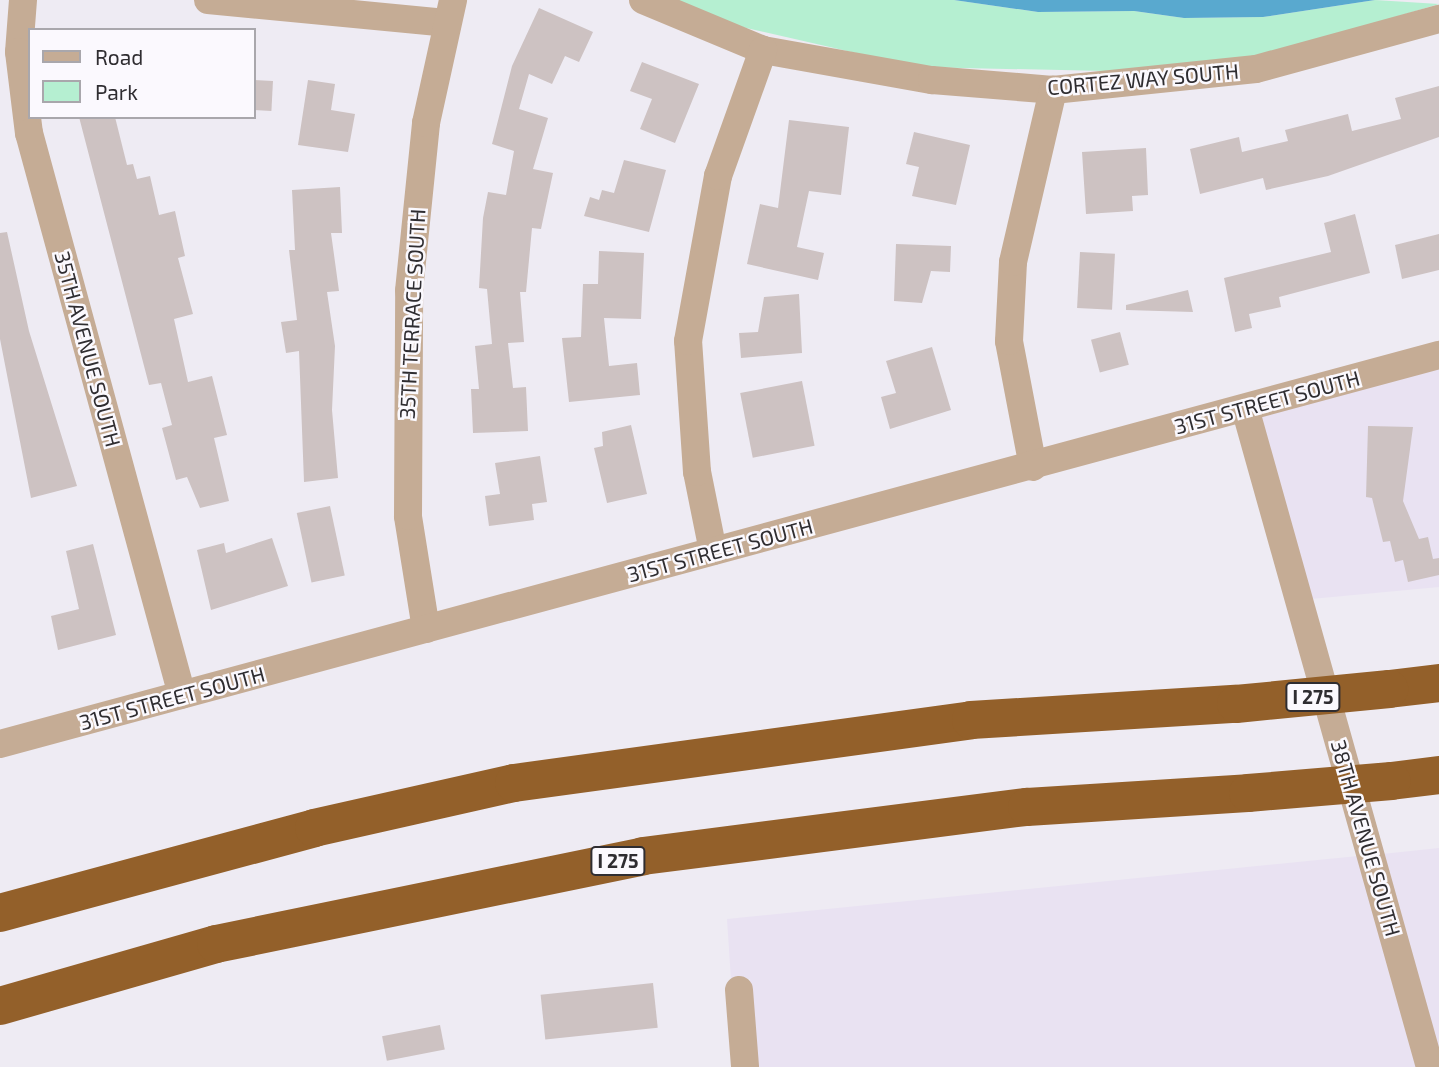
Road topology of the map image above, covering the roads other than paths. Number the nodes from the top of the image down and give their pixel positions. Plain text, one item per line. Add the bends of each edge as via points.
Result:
1 (23, 0) edge
2 (208, 0) edge
3 (643, 0) edge
4 (450, 11) edge
5 (1439, 19) edge
6 (763, 50) junction
7 (1053, 90) junction
8 (1439, 355) edge
9 (1245, 408) junction
10 (1033, 467) junction
11 (713, 551) junction
12 (426, 629) junction
13 (1439, 683) edge
14 (182, 695) junction
15 (0, 744) edge
16 (1439, 775) edge
17 (0, 913) edge
18 (739, 990) dead end
19 (0, 1006) edge
20 (745, 1067) edge
21 (1430, 1067) edge

1 - 14 street, 35TH AVENUE SOUTH via 19,52 29,133
2 - 4 street
3 - 6 street, CORTEZ WAY SOUTH
4 - 12 street, 35TH TERRACE SOUTH via 417,203 405,383 408,516
5 - 7 street, CORTEZ WAY SOUTH via 1256,69
6 - 7 street, CORTEZ WAY SOUTH via 932,80
6 - 11 street via 718,176 698,266 688,341 697,472
7 - 10 street via 1013,262 1009,341
8 - 9 street, 31ST STREET SOUTH
9 - 10 street, 31ST STREET SOUTH
9 - 21 street, 38TH AVENUE SOUTH
10 - 11 street, 31ST STREET SOUTH
11 - 12 street, 31ST STREET SOUTH
12 - 14 street, 31ST STREET SOUTH
13 - 17 highway, I 275, bridge via 1236,704 971,720 514,783 314,828
14 - 15 street, 31ST STREET SOUTH
16 - 19 highway, I 275, bridge via 1027,807 643,856 216,944
18 - 20 street

